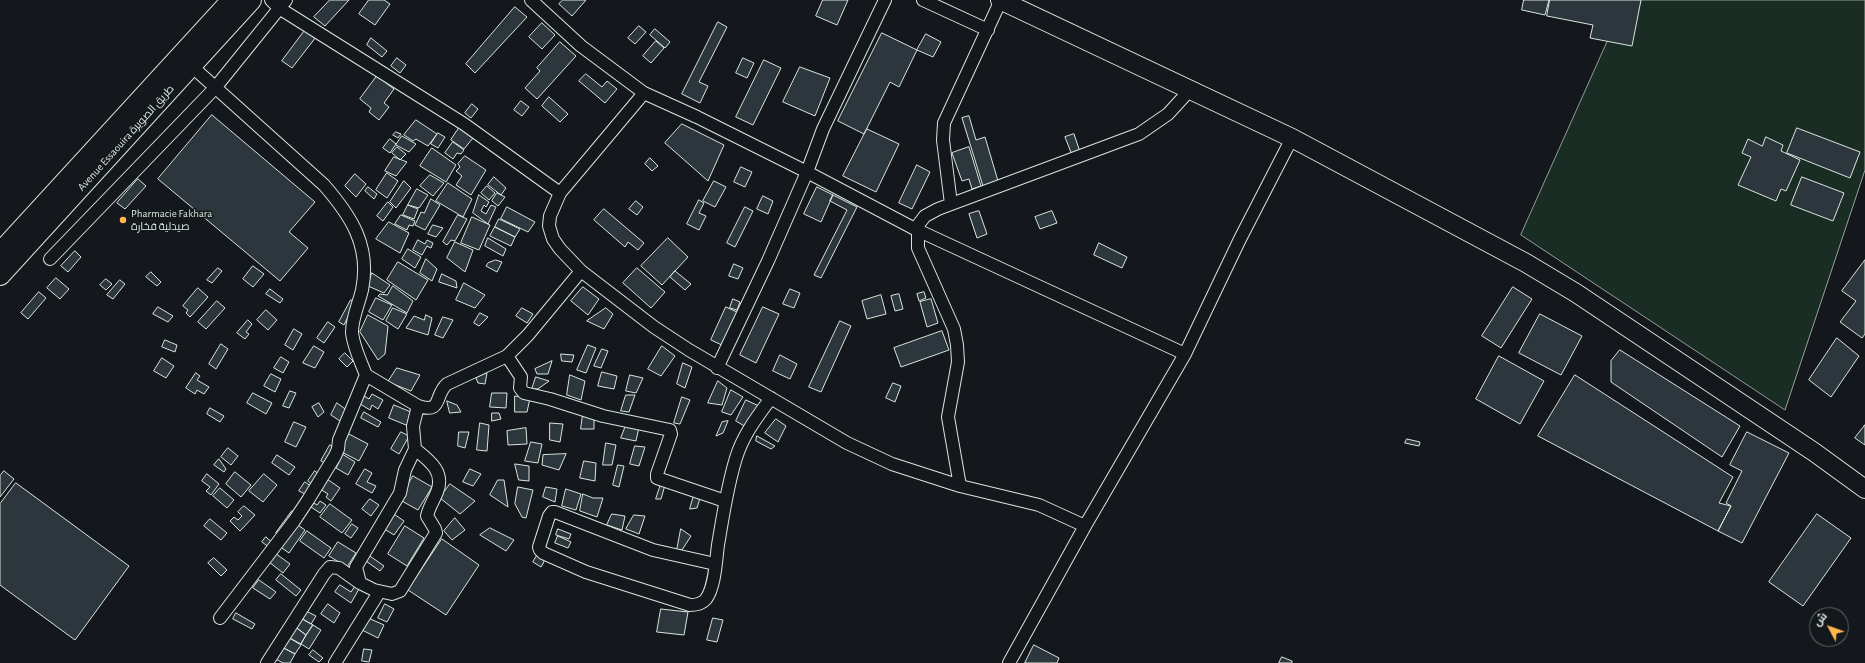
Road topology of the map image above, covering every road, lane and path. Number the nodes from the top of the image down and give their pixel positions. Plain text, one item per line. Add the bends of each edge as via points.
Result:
1 (232, 0) edge
2 (251, 0) edge
3 (531, 0) edge
4 (885, 0) edge
5 (923, 0) edge
6 (1001, 0) edge
7 (279, 3) edge
8 (988, 30) junction
9 (186, 61) junction
10 (215, 88) junction
11 (1190, 90) junction
12 (644, 93) junction
13 (1292, 138) junction
14 (807, 172) junction
15 (560, 193) junction
16 (951, 204) junction
17 (915, 229) junction
18 (0, 253) edge
19 (50, 259) dead end
20 (581, 271) junction
21 (0, 275) edge
22 (1185, 354) junction
23 (507, 356) junction
24 (717, 368) junction
25 (366, 376) junction
26 (771, 398) junction
27 (418, 406) junction
28 (415, 449) junction
29 (960, 486) junction
30 (1865, 489) edge
31 (726, 501) junction
32 (1085, 526) junction
33 (715, 564) junction
34 (360, 583) junction
35 (374, 590) junction
36 (220, 618) dead end
37 (267, 663) edge
38 (335, 663) edge
39 (1009, 663) edge

1 - 9 main road, Avenue Essaouira طريق الصويرة
2 - 9 main road, Avenue Essaouira طريق الصويرة
3 - 12 street via 581,46
4 - 14 street via 822,129
5 - 8 street
6 - 8 street
6 - 11 street
7 - 10 street
7 - 15 street via 464,124
8 - 16 street via 944,123 943,140
9 - 10 street
9 - 18 main road, Avenue Essaouira طريق الصويرة
9 - 21 main road, Avenue Essaouira طريق الصويرة
10 - 19 street
10 - 25 street via 324,185 354,225 364,255 362,288 352,332
11 - 13 street
11 - 16 street via 1168,114 1139,134
12 - 14 street
12 - 15 street
13 - 22 street
13 - 30 street via 1499,248 1576,293
14 - 17 street
14 - 24 street
15 - 20 street via 550,216 549,226 560,249
16 - 17 street via 931,212
17 - 22 street
17 - 29 street via 918,230 918,248 954,329 958,344 958,362 948,417
20 - 23 street via 528,335
20 - 24 street via 654,327
22 - 32 street
23 - 27 street via 448,384 433,407
23 - 31 street via 521,377 520,388 524,393 603,416 670,430 671,434 657,478
24 - 26 street
25 - 27 street
25 - 36 street via 339,440 338,449 323,478 294,522
26 - 29 street via 860,449 892,464
26 - 31 street via 751,425 741,445
27 - 28 street via 413,426
28 - 34 street via 405,470 400,493 358,563 356,569
28 - 35 street via 431,461 440,476 437,492 427,516 436,533 400,591 392,594
29 - 32 street via 1039,505
31 - 33 street
32 - 39 street
33 - 33 street via 707,598 696,605 690,605 586,572 543,553 539,547 549,516 555,512 652,550
34 - 35 street
34 - 37 street via 339,568 330,567
35 - 38 street via 378,594

